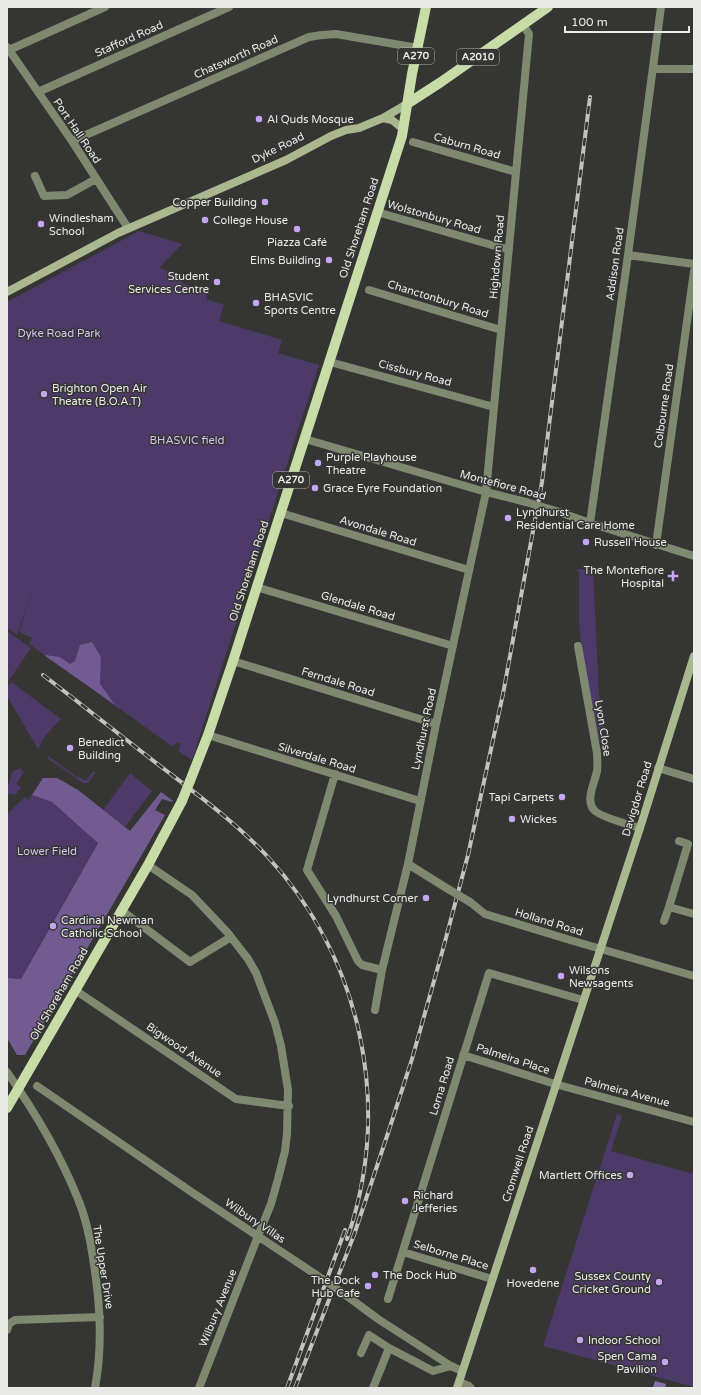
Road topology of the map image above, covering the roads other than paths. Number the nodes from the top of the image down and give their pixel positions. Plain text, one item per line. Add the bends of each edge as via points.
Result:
1 (105, 7) edge
2 (229, 7) edge
3 (426, 7) edge
4 (548, 7) edge
5 (661, 7) edge
6 (523, 25) junction
7 (418, 48) junction
8 (8, 49) edge
9 (15, 59) junction
10 (7, 64) edge
11 (694, 69) edge
12 (653, 70) junction
13 (38, 92) junction
14 (406, 104) junction
15 (383, 118) junction
16 (403, 130) junction
17 (72, 141) junction
18 (413, 142) dead end
19 (516, 172) junction
20 (35, 176) dead end
21 (96, 178) junction
22 (377, 212) junction
23 (128, 228) junction
24 (508, 249) junction
25 (628, 255) junction
26 (694, 264) edge
27 (694, 271) edge
28 (369, 290) dead end
29 (7, 292) edge
30 (501, 330) junction
31 (330, 362) junction
32 (494, 407) junction
33 (304, 438) junction
34 (486, 492) junction
35 (281, 513) junction
36 (590, 524) junction
37 (656, 545) junction
38 (694, 556) edge
39 (469, 570) junction
40 (256, 587) junction
41 (453, 646) junction
42 (578, 646) dead end
43 (694, 656) edge
44 (233, 660) junction
45 (436, 724) junction
46 (208, 735) junction
47 (658, 768) junction
48 (335, 774) junction
49 (694, 778) edge
50 (420, 801) junction
51 (640, 828) junction
52 (679, 841) dead end
53 (408, 864) junction
54 (148, 865) junction
55 (669, 907) junction
56 (122, 910) junction
57 (694, 914) edge
58 (664, 920) dead end
59 (231, 937) junction
60 (601, 948) junction
61 (382, 970) junction
62 (694, 976) edge
63 (75, 990) junction
64 (583, 1000) junction
65 (375, 1010) dead end
66 (464, 1055) junction
67 (7, 1072) edge
68 (555, 1084) junction
69 (38, 1086) dead end
70 (19, 1088) junction
71 (289, 1106) junction
72 (7, 1108) edge
73 (694, 1122) edge
74 (258, 1236) junction
75 (403, 1252) junction
76 (492, 1279) junction
77 (388, 1300) dead end
78 (100, 1317) junction
79 (7, 1330) edge
80 (390, 1348) junction
81 (361, 1353) dead end
82 (451, 1366) junction
83 (462, 1371) junction
84 (458, 1385) edge
85 (95, 1388) edge
86 (199, 1388) edge
87 (373, 1388) edge
88 (472, 1388) edge

1 - 8 street
2 - 13 street, Stafford Road
3 - 7 main road, Old Shoreham Road / A270
4 - 6 main road, Dyke Road / A2010
5 - 12 street, Addison Road
6 - 14 main road, Dyke Road / A2010
6 - 19 street, Highdown Road via 528,34
7 - 14 main road, Old Shoreham Road / A270
7 - 17 street, Chatsworth Road via 336,34 310,37
8 - 9 street, Port Hall Road
9 - 10 street
9 - 13 street, Port Hall Road
11 - 12 street
12 - 25 street, Addison Road
13 - 17 street, Port Hall Road
14 - 15 main road, Dyke Road
14 - 16 main road, Old Shoreham Road / A270
15 - 16 main road via 392,120
15 - 23 main road, Dyke Road via 359,128 346,130 286,160
16 - 22 main road, Old Shoreham Road / A270
17 - 21 street, Port Hall Road
18 - 19 street, Caburn Road
19 - 24 street, Highdown Road
20 - 21 street via 44,196 67,195
21 - 23 street, Port Hall Road
22 - 24 street, Wolstonbury Road
22 - 31 main road, Old Shoreham Road / A270
23 - 29 main road, Dyke Road
24 - 30 street, Highdown Road
25 - 26 street
25 - 36 street, Addison Road
27 - 37 street, Colbourne Road
28 - 30 street, Chanctonbury Road
30 - 32 street, Highdown Road
31 - 32 street, Cissbury Road
31 - 33 main road, Old Shoreham Road / A270
32 - 34 street, Highdown Road
33 - 34 street, Montefiore Road
33 - 35 main road, Old Shoreham Road / A270
34 - 36 street, Montefiore Road, bridge via 556,511
34 - 39 street, Lyndhurst Road
35 - 39 street, Avondale Road
35 - 40 main road, Old Shoreham Road / A270
36 - 37 street, Montefiore Road
37 - 38 street, Montefiore Road
39 - 41 street, Lyndhurst Road
40 - 41 street, Glendale Road
40 - 44 main road, Old Shoreham Road / A270
41 - 45 street, Lyndhurst Road
42 - 51 street, Lyon Close via 597,753 598,770 591,805 594,811 605,817
43 - 47 main road, Davigdor Road
44 - 45 street, Ferndale Road
44 - 46 main road, Old Shoreham Road / A270
45 - 50 street, Lyndhurst Road
46 - 48 street, Silverdale Road
46 - 54 main road, Old Shoreham Road / A270, bridge via 182,801
47 - 49 street
47 - 51 main road, Davigdor Road
48 - 50 street, Silverdale Road
48 - 61 street via 307,870 336,916 358,961 362,965
50 - 53 street, Lyndhurst Road
51 - 60 main road, Davigdor Road
52 - 55 street via 688,844
53 - 60 street, Holland Road, bridge via 485,914
53 - 61 street, Lyndhurst Road
54 - 56 main road, Old Shoreham Road / A270
54 - 59 street, Wilbury Avenue via 192,895
55 - 57 street
55 - 58 street
56 - 59 street via 190,962
56 - 63 main road, Old Shoreham Road / A270
59 - 71 street, Wilbury Avenue via 256,973 275,1023
60 - 62 street, Holland Road
60 - 64 main road, Cromwell Road
61 - 65 street, Lyndhurst Road
63 - 70 main road, Old Shoreham Road / A270
63 - 71 street, Bigwood Avenue via 236,1099
64 - 66 street, Lorna Road via 489,973
64 - 68 main road, Cromwell Road
66 - 68 street, Palmeira Place
66 - 75 street, Lorna Road
67 - 70 street, The Upper Drive
68 - 73 street, Palmeira Avenue
68 - 76 main road, Cromwell Road
69 - 74 street, Wilbury Villas
70 - 72 main road, Old Shoreham Road / A270
70 - 78 street, The Upper Drive via 55,1149 78,1200 89,1235 98,1285
71 - 74 street, Wilbury Avenue via 285,1152 271,1204
74 - 82 street, Wilbury Villas, bridge
74 - 86 street, Wilbury Avenue
75 - 76 street, Selborne Place
75 - 77 street, Lorna Road
76 - 83 main road, Cromwell Road
78 - 79 street via 16,1320 9,1324
78 - 85 street, The Upper Drive via 100,1347
80 - 81 street via 369,1336
80 - 82 street via 433,1371
80 - 87 street
82 - 83 street, Wilbury Villas
83 - 84 main road, Cromwell Road
84 - 88 street

